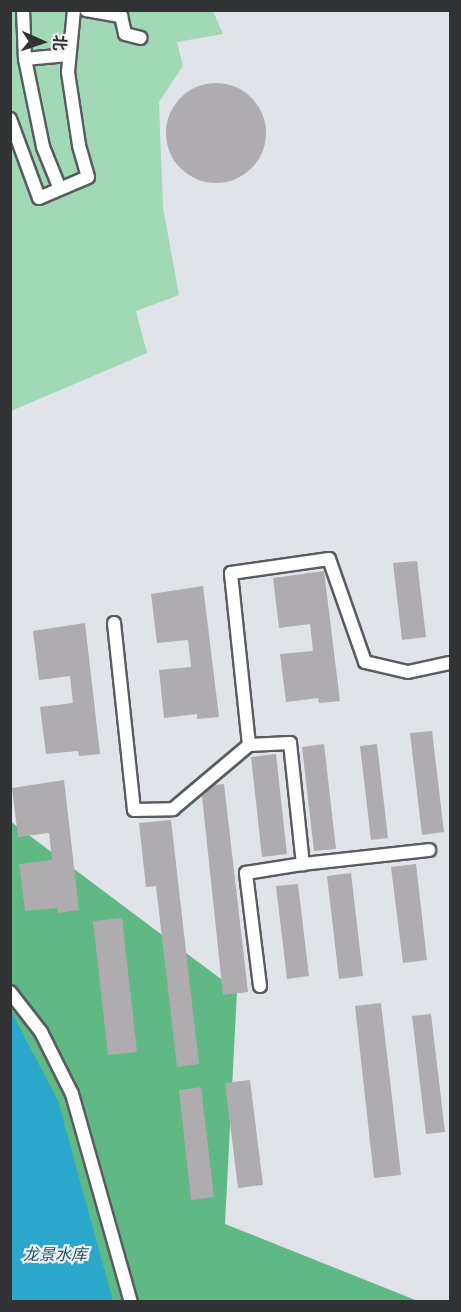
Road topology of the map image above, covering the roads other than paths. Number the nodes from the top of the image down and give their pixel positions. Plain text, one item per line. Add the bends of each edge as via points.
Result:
1 (23, 10) edge
2 (74, 10) edge
3 (86, 10) edge
4 (141, 38) dead end
5 (68, 55) junction
6 (25, 59) junction
7 (10, 119) edge
8 (43, 147) junction
9 (21, 155) junction
10 (60, 189) junction
11 (114, 623) dead end
12 (450, 663) edge
13 (249, 745) junction
14 (429, 850) dead end
15 (303, 864) junction
16 (260, 986) dead end
17 (10, 992) edge
18 (131, 1302) edge

1 - 6 street
2 - 5 street
3 - 4 street via 121,16 125,34
5 - 6 street
5 - 10 street via 79,145 88,177
6 - 8 street
7 - 9 street
8 - 9 street
8 - 10 street
9 - 10 street via 39,198
11 - 13 street via 134,810 173,809
12 - 13 street via 408,672 365,662 329,559 231,573
13 - 15 street via 290,743
14 - 15 street
15 - 16 street via 246,873
17 - 18 street via 41,1032 72,1094

